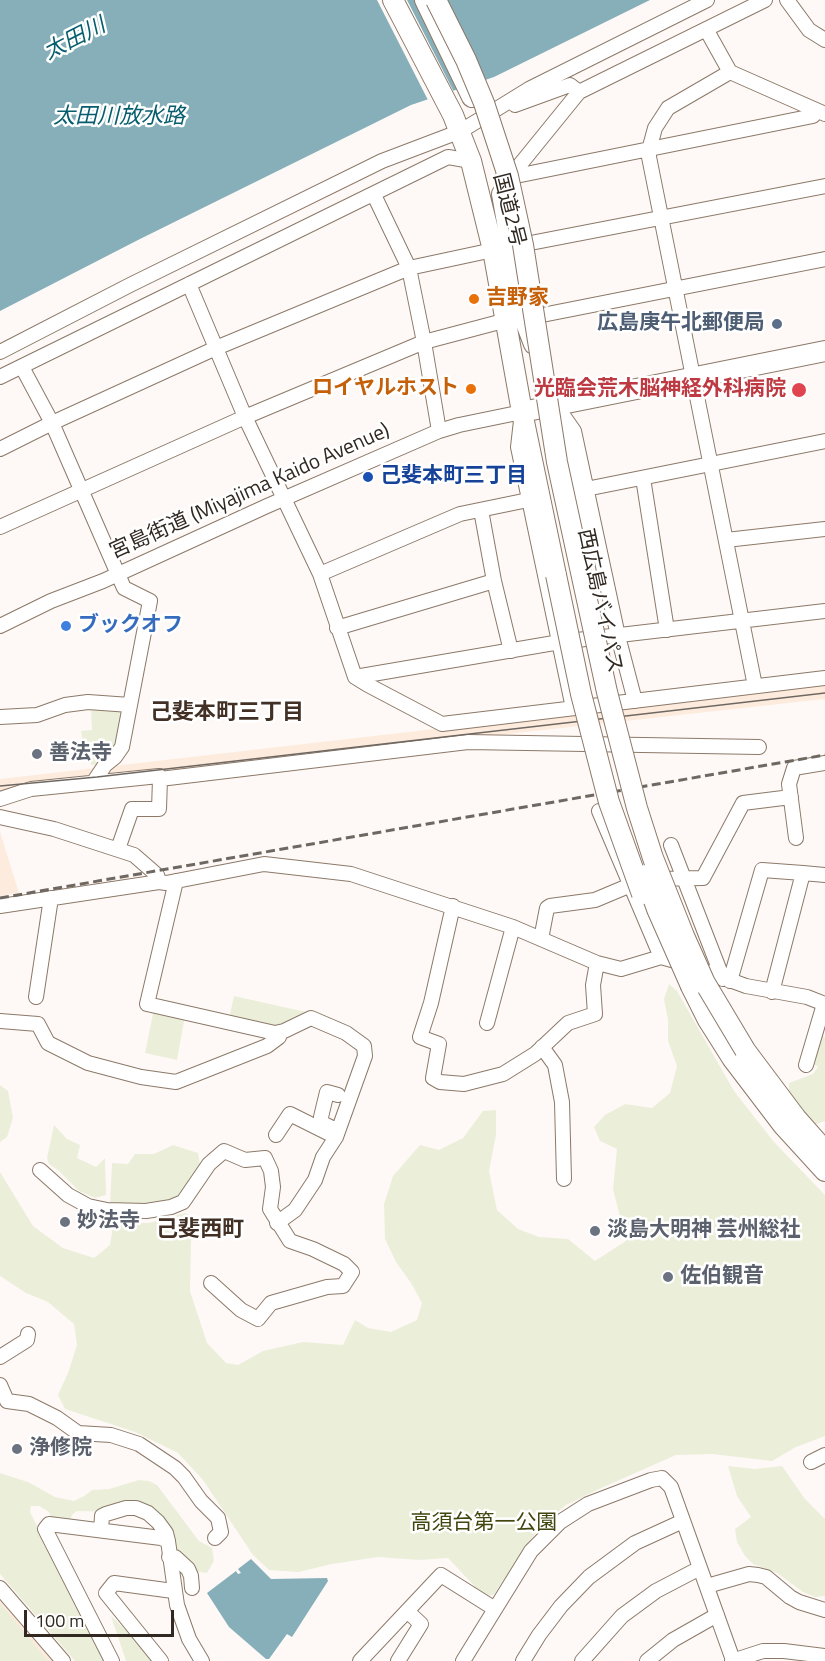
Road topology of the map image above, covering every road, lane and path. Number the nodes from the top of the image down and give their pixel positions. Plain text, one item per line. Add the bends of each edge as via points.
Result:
1 (393, 0) edge
2 (423, 0) edge
3 (436, 0) edge
4 (707, 0) edge
5 (765, 0) edge
6 (787, 0) edge
7 (706, 29) junction
8 (825, 40) edge
9 (730, 72) junction
10 (579, 92) junction
11 (483, 110) junction
12 (821, 113) edge
13 (457, 123) junction
14 (649, 150) junction
15 (471, 161) junction
16 (499, 180) junction
17 (825, 186) edge
18 (374, 195) junction
19 (662, 219) junction
20 (503, 249) junction
21 (825, 259) edge
22 (409, 268) junction
23 (189, 284) junction
24 (676, 289) junction
25 (515, 319) junction
26 (424, 342) junction
27 (216, 348) junction
28 (825, 351) edge
29 (0, 352) edge
30 (22, 367) junction
31 (0, 377) edge
32 (694, 377) junction
33 (556, 405) junction
34 (522, 412) junction
35 (245, 417) junction
36 (52, 423) junction
37 (439, 431) junction
38 (825, 441) edge
39 (0, 449) edge
40 (711, 464) junction
41 (643, 478) junction
42 (81, 489) junction
43 (586, 489) junction
44 (284, 499) junction
45 (528, 500) junction
46 (481, 510) junction
47 (0, 527) edge
48 (825, 529) edge
49 (726, 540) junction
50 (117, 574) junction
51 (320, 574) junction
52 (494, 581) junction
53 (825, 611) edge
54 (742, 621) junction
55 (0, 626) edge
56 (337, 628) junction
57 (667, 630) junction
58 (618, 636) junction
59 (560, 642) junction
60 (511, 651) junction
61 (355, 677) junction
62 (825, 678) edge
63 (755, 687) junction
64 (635, 701) junction
65 (129, 705) junction
66 (573, 708) junction
67 (0, 717) edge
68 (759, 747) dead end
69 (825, 763) edge
70 (160, 779) junction
71 (93, 783) junction
72 (791, 797) junction
73 (0, 799) edge
74 (599, 811) dead end
75 (0, 817) edge
76 (796, 838) dead end
77 (671, 845) dead end
78 (118, 849) junction
79 (803, 873) junction
80 (825, 875) edge
81 (683, 879) junction
82 (176, 881) junction
83 (159, 882) junction
84 (629, 884) junction
85 (664, 888) junction
86 (51, 898) junction
87 (0, 906) edge
88 (453, 906) junction
89 (513, 927) junction
90 (541, 939) junction
91 (661, 957) junction
92 (597, 963) junction
93 (726, 980) junction
94 (691, 986) junction
95 (772, 992) junction
96 (36, 997) dead end
97 (824, 1004) edge
98 (0, 1021) edge
99 (488, 1023) dead end
100 (280, 1033) junction
101 (542, 1047) junction
102 (806, 1065) dead end
103 (338, 1095) dead end
104 (337, 1134) junction
105 (276, 1135) dead end
106 (825, 1151) edge
107 (40, 1170) dead end
108 (825, 1171) edge
109 (564, 1179) dead end
110 (277, 1223) junction
111 (211, 1283) dead end
112 (28, 1334) dead end
113 (0, 1357) edge
114 (0, 1385) edge
115 (825, 1455) edge
116 (811, 1462) dead end
117 (683, 1521) junction
118 (101, 1530) junction
119 (215, 1538) dead end
120 (168, 1541) junction
121 (169, 1557) junction
122 (700, 1568) junction
123 (707, 1586) junction
124 (0, 1588) edge
125 (192, 1588) dead end
126 (173, 1591) junction
127 (495, 1609) junction
128 (825, 1610) edge
129 (407, 1611) junction
130 (717, 1615) junction
131 (825, 1656) edge
132 (63, 1661) edge
133 (112, 1661) edge
134 (161, 1661) edge
135 (202, 1661) edge
136 (360, 1661) edge
137 (398, 1661) edge
138 (463, 1661) edge
139 (523, 1661) edge
140 (582, 1661) edge
141 (647, 1661) edge
142 (732, 1661) edge

1 - 13 highway, 国道2号
2 - 11 highway, 国道2号
2 - 94 highway, 西広島バイパス, bridge via 473,109 491,162 510,247 545,464 595,699 641,864
3 - 85 highway, 西広島バイパス, bridge via 466,60 508,176 557,462 607,692 637,808
4 - 11 street
5 - 7 street
6 - 8 street via 809,30
7 - 9 street
7 - 10 street
9 - 12 street
9 - 14 street via 668,108 655,128
10 - 11 street via 570,85 516,105
10 - 16 street via 514,172
11 - 13 street
11 - 16 highway, 国道2号
12 - 14 street
13 - 15 highway, 国道2号
13 - 29 street
14 - 16 street
14 - 19 street
15 - 18 street via 448,157
15 - 20 highway, 国道2号
16 - 20 highway, 国道2号
17 - 19 street
18 - 22 street
18 - 23 street
19 - 20 street
19 - 24 street
20 - 22 street
20 - 25 highway, 国道2号
21 - 24 street
22 - 26 street
22 - 27 street
23 - 27 street
23 - 30 street
24 - 25 street
24 - 32 street
25 - 26 street
25 - 33 highway, 国道2号
25 - 34 highway, 国道2号
26 - 35 street
26 - 37 street
27 - 35 street
27 - 36 street
28 - 32 highway
30 - 31 street
30 - 36 street
32 - 33 highway
32 - 40 street
33 - 34 highway
33 - 43 street via 574,431
33 - 85 highway, 国道2号 via 631,741 664,863
34 - 37 street, 宮島街道 (Miyajima Kaido Avenue)
34 - 45 street via 518,447
34 - 94 highway, 国道2号, bridge via 581,694 612,813 650,912
35 - 42 street
35 - 44 street
36 - 39 street
36 - 42 street
37 - 44 street, 宮島街道 (Miyajima Kaido Avenue)
38 - 40 street
40 - 41 street
40 - 49 street
41 - 43 street
41 - 57 street
42 - 47 street
42 - 50 street
43 - 58 street
44 - 50 street, 宮島街道 (Miyajima Kaido Avenue)
44 - 51 street
45 - 46 street
45 - 59 street
46 - 51 street via 460,514
46 - 52 street
48 - 49 street
49 - 54 street
50 - 55 street, 宮島街道 (Miyajima Kaido Avenue)
50 - 65 street via 124,588 150,601
51 - 56 street
52 - 56 street
52 - 60 street
53 - 54 street
54 - 57 street
54 - 63 street
56 - 61 street
57 - 58 street
58 - 59 street
58 - 64 street
59 - 60 street
59 - 66 street
60 - 61 street
61 - 66 street via 442,724
62 - 63 street
63 - 64 street
64 - 66 street
65 - 67 street via 88,702 37,715
65 - 71 street via 122,747
68 - 70 street via 468,742
69 - 72 street via 794,768 789,784
70 - 71 street via 159,776
70 - 78 street via 159,809 132,809
71 - 73 street via 31,789
72 - 76 street
72 - 81 street via 743,803 703,878
74 - 84 street
75 - 78 street
77 - 81 street
78 - 83 street via 134,855 157,875
79 - 80 street
79 - 93 street via 762,870
79 - 95 street
81 - 84 street via 645,879
81 - 93 street
82 - 83 street
82 - 88 street via 264,864 351,874
82 - 100 street via 147,1004
83 - 86 street
84 - 90 street via 595,900 549,907
84 - 91 street
85 - 106 highway, 西広島バイパス, bridge via 705,983 745,1050
86 - 87 street
86 - 96 street
88 - 89 street
88 - 101 street via 420,1037 439,1044 433,1078 454,1084 490,1078 503,1074
89 - 90 street
89 - 99 street
90 - 92 street
91 - 92 street via 621,969
91 - 93 street
92 - 101 street via 593,985 595,1014 568,1023
93 - 95 street
94 - 108 highway, 西広島バイパス via 708,1020 759,1095
95 - 97 street
97 - 102 street
98 - 100 street via 38,1024 48,1043 88,1063 176,1082 267,1046
100 - 104 street via 311,1018 346,1033 364,1046 365,1056
101 - 109 street via 555,1065 562,1102
103 - 104 street via 327,1092 321,1117 322,1124
104 - 105 street via 290,1114
104 - 110 street via 295,1210
107 - 110 street via 68,1195 88,1206 146,1211 183,1202 209,1164 224,1151 245,1160 265,1158 272,1179 270,1209
110 - 111 street via 290,1241 344,1264 352,1272 343,1286 271,1303 258,1319 241,1310
112 - 113 street via 27,1340
114 - 119 street via 7,1401 29,1404 78,1433 111,1435 139,1444 176,1468 218,1518 221,1532
115 - 116 street
117 - 122 street
117 - 127 street via 671,1487 662,1478 588,1504 560,1522 531,1551
117 - 139 street via 635,1543 589,1576 561,1606
118 - 120 street
118 - 120 street via 102,1516 136,1508 158,1522
118 - 133 street via 49,1524 45,1529
120 - 121 street
121 - 125 street via 175,1557 188,1569
121 - 126 street
122 - 123 street
122 - 140 street via 656,1591 622,1616
123 - 128 street via 758,1575 790,1597
123 - 130 street
124 - 132 street
126 - 134 street via 114,1583 106,1593
126 - 135 street via 189,1639
127 - 129 street via 441,1575
127 - 138 street
129 - 136 street
129 - 137 street via 422,1624
130 - 141 street via 673,1640
130 - 142 street
131 - 142 street via 763,1651

